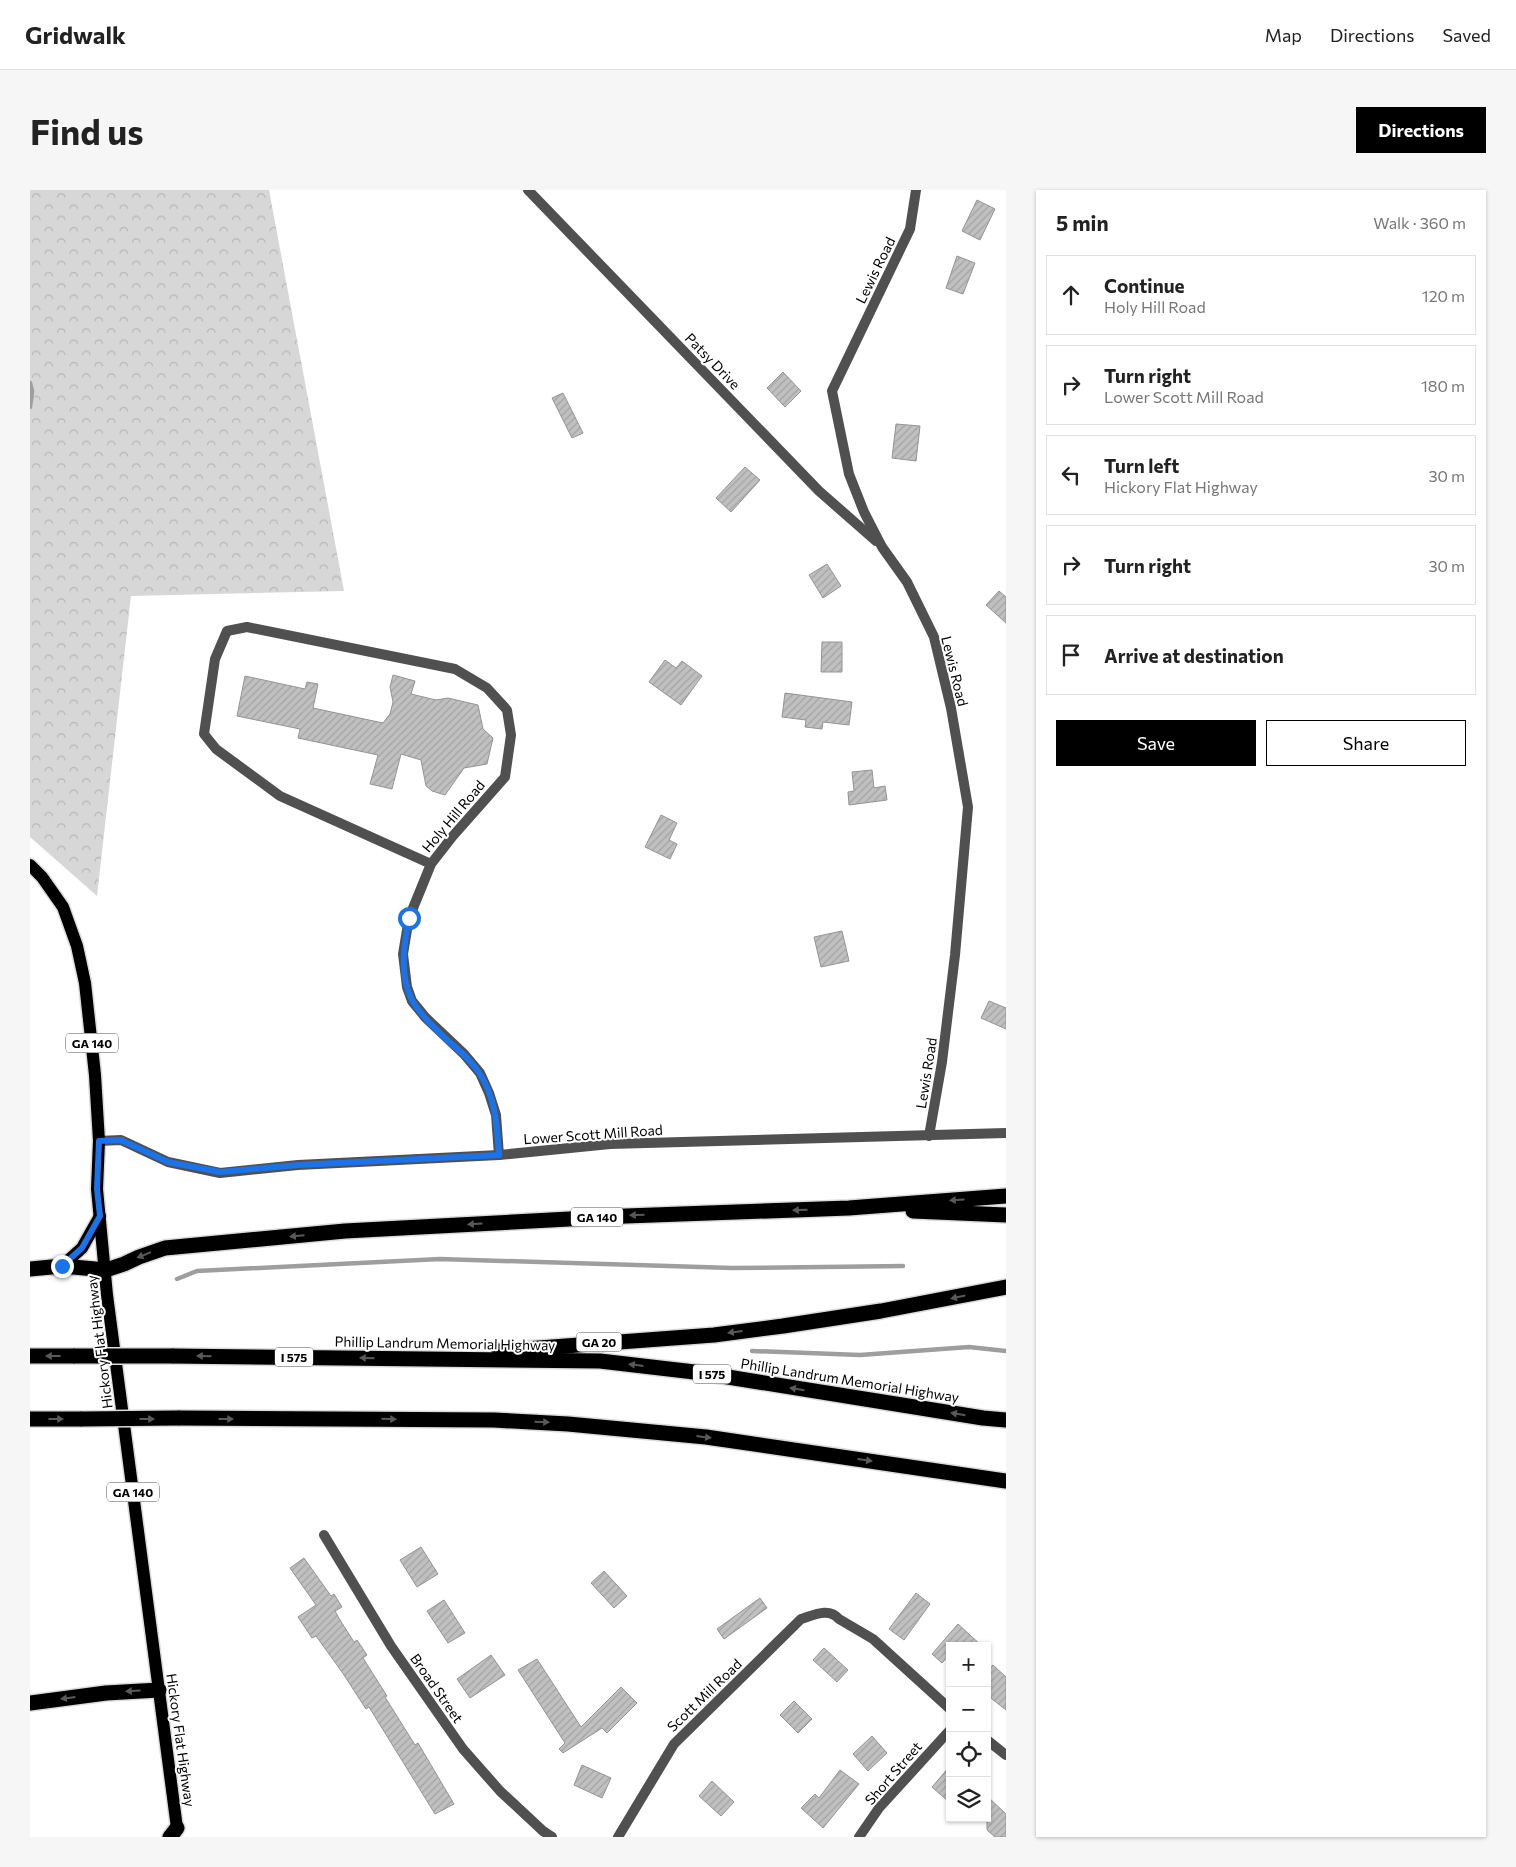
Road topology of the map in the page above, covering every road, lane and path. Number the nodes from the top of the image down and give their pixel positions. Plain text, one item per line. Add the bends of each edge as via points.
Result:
1 (528, 190) edge
2 (916, 190) edge
3 (882, 547) junction
4 (431, 864) junction
5 (30, 865) edge
6 (1006, 1133) edge
7 (929, 1136) junction
8 (99, 1141) junction
9 (499, 1155) junction
10 (1006, 1196) edge
11 (849, 1208) junction
12 (1006, 1215) edge
13 (100, 1216) junction
14 (62, 1266) junction
15 (30, 1269) edge
16 (106, 1270) junction
17 (1006, 1287) edge
18 (30, 1356) edge
19 (415, 1358) junction
20 (30, 1418) edge
21 (1006, 1420) edge
22 (1006, 1481) edge
23 (324, 1535) dead end
24 (159, 1690) junction
25 (30, 1703) edge
26 (946, 1705) edge
27 (948, 1732) edge
28 (991, 1743) edge
29 (1006, 1755) edge
30 (174, 1832) edge
31 (552, 1837) edge
32 (618, 1837) edge
33 (859, 1837) edge

1 - 3 street, Patsy Drive via 819,491
2 - 3 street, Lewis Road via 910,228 832,391 849,474
3 - 7 street, Lewis Road via 907,582 934,637 951,708 968,807 955,955
4 - 4 street, Holy Hill Road via 505,777 511,735 507,710 487,688 455,668 247,627 227,630 215,659 204,734 216,749 280,796
4 - 9 street, Holy Hill Road via 409,918 405,937 403,954 407,986 412,1001 425,1017 480,1074 496,1115
5 - 8 main road, Hickory Flat Highway / GA 140 via 63,907 78,946 89,1009
6 - 7 street, Lower Scott Mill Road
7 - 9 street, Lower Scott Mill Road via 610,1144
8 - 9 street, Lower Scott Mill Road via 121,1140 168,1162 220,1172
8 - 13 main road, Hickory Flat Highway / GA 140 via 97,1189
10 -> 11 highway
11 - 12 highway, GA 140
11 -> 16 highway, GA 140 via 355,1231 165,1248
13 - 14 main road via 82,1248
13 - 16 main road, Hickory Flat Highway / GA 140
14 - 15 highway
14 - 16 highway
16 - 24 main road, Hickory Flat Highway / GA 140
17 -> 19 highway, GA 20 via 881,1311 714,1335
19 -> 18 highway, Phillip Landrum Memorial Highway / I 575, bridge
21 -> 19 highway, Phillip Landrum Memorial Highway / I 575 via 703,1373 600,1361
20 -> 22 highway, bridge via 494,1420 568,1424 706,1437
23 - 31 street, Broad Street via 391,1646 463,1749 500,1790
24 -> 25 highway
24 - 30 main road, Hickory Flat Highway
26 - 32 street, Scott Mill Road via 873,1640 836,1614 823,1612 801,1619 674,1744
27 - 33 street, Short Street via 879,1808
28 - 29 street

